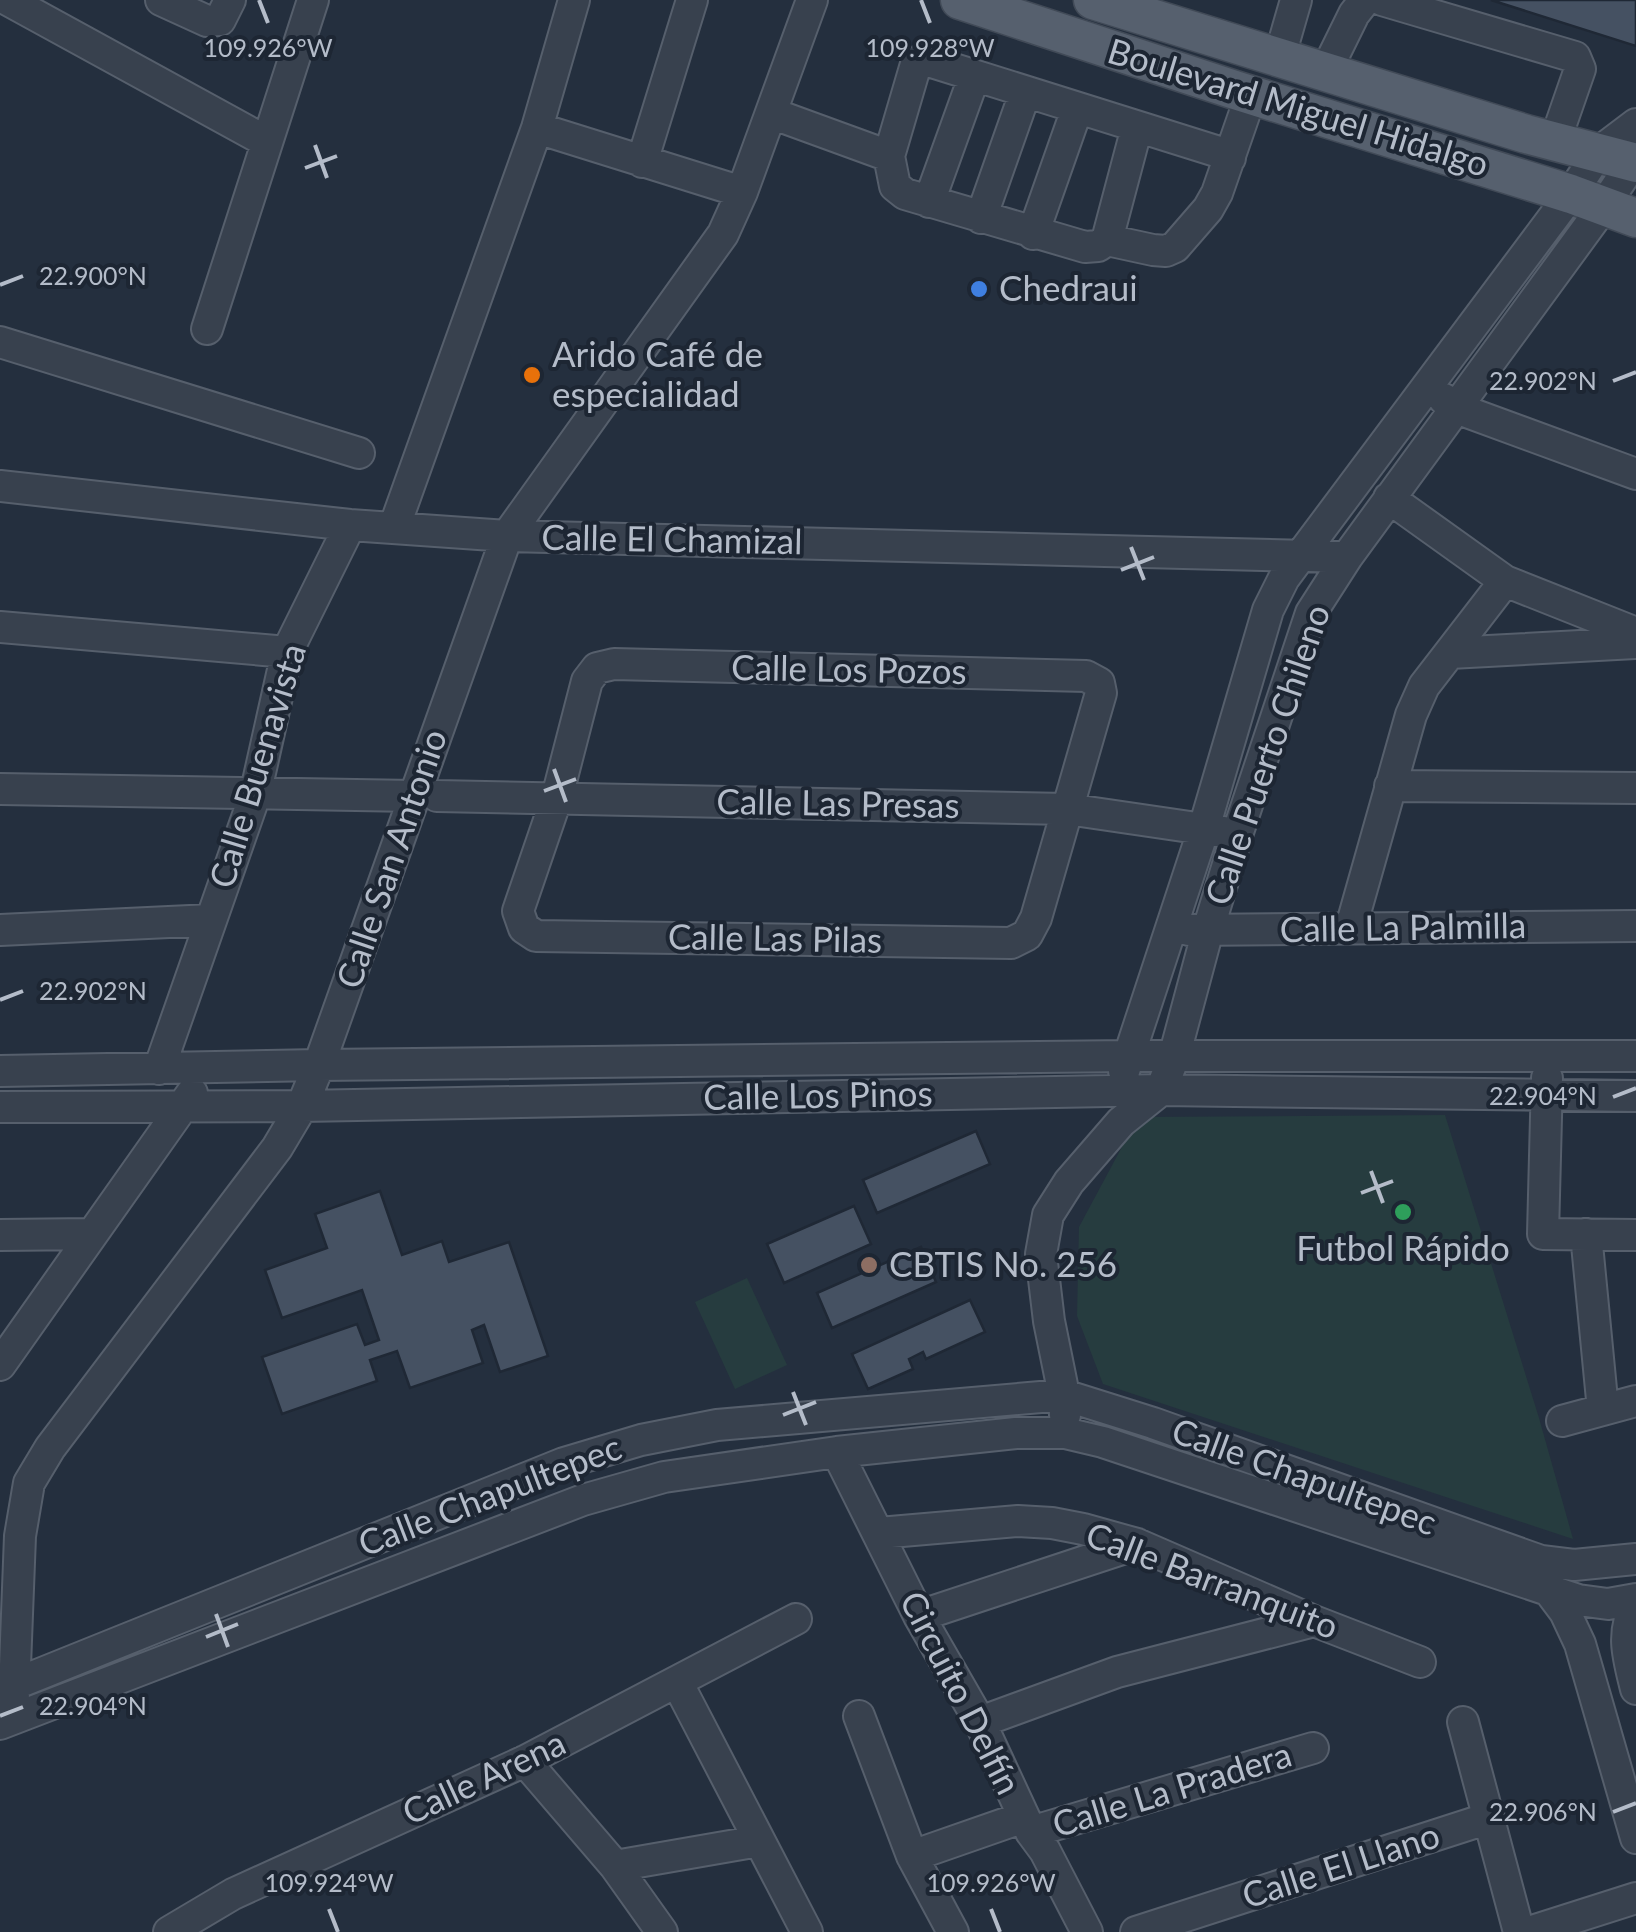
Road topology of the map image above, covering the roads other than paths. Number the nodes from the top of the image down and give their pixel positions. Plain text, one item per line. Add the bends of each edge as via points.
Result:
1 (8, 0) edge
2 (161, 0) edge
3 (230, 0) edge
4 (313, 0) edge
5 (574, 0) edge
6 (692, 0) edge
7 (812, 0) edge
8 (960, 0) edge
9 (1084, 0) edge
10 (1092, 0) edge
11 (1296, 0) edge
12 (1365, 0) edge
13 (1382, 0) edge
14 (1072, 37) junction
15 (1279, 59) junction
16 (1325, 72) junction
17 (974, 76) junction
18 (1244, 92) junction
19 (1024, 93) junction
20 (774, 104) junction
21 (1077, 109) junction
22 (1636, 124) edge
23 (537, 128) junction
24 (1137, 128) junction
25 (1554, 141) junction
26 (268, 142) junction
27 (892, 146) junction
28 (1224, 155) junction
29 (1626, 157) edge
30 (642, 162) junction
31 (742, 192) junction
32 (929, 202) junction
33 (1603, 206) edge
34 (980, 218) junction
35 (1033, 234) junction
36 (1107, 240) junction
37 (208, 329) dead end
38 (0, 342) edge
39 (1427, 386) junction
40 (1456, 408) junction
41 (359, 453) dead end
42 (1636, 474) edge
43 (0, 486) edge
44 (1390, 498) junction
45 (350, 525) junction
46 (394, 528) junction
47 (507, 536) junction
48 (1300, 555) junction
49 (1346, 557) junction
50 (1505, 582) junction
51 (0, 627) edge
52 (1636, 633) edge
53 (1636, 643) edge
54 (288, 652) junction
55 (1450, 653) junction
56 (1390, 786) junction
57 (1636, 788) edge
58 (0, 789) edge
59 (255, 795) junction
60 (426, 796) junction
61 (556, 797) junction
62 (1068, 810) junction
63 (1204, 828) junction
64 (1237, 835) junction
65 (212, 920) junction
66 (1636, 926) edge
67 (1351, 927) junction
68 (0, 930) edge
69 (1170, 930) junction
70 (1208, 930) junction
71 (1547, 1054) junction
72 (1130, 1056) junction
73 (1174, 1056) junction
74 (1636, 1056) edge
75 (319, 1065) junction
76 (160, 1069) junction
77 (207, 1069) junction
78 (0, 1071) edge
79 (1160, 1090) junction
80 (1116, 1091) junction
81 (1546, 1096) junction
82 (1636, 1096) edge
83 (184, 1106) junction
84 (302, 1106) junction
85 (0, 1107) edge
86 (1121, 1122) junction
87 (92, 1234) junction
88 (1586, 1234) junction
89 (1636, 1235) edge
90 (0, 1236) edge
91 (0, 1365) edge
92 (1064, 1395) junction
93 (1636, 1401) edge
94 (1604, 1410) junction
95 (1562, 1422) dead end
96 (1065, 1432) junction
97 (836, 1452) junction
98 (879, 1533) junction
99 (10, 1540) edge
100 (1137, 1544) junction
101 (1636, 1558) edge
102 (1550, 1592) junction
103 (1636, 1599) edge
104 (1636, 1606) edge
105 (919, 1616) junction
106 (796, 1620) dead end
107 (1314, 1622) junction
108 (1420, 1662) dead end
109 (677, 1682) junction
110 (1636, 1689) edge
111 (7, 1704) edge
112 (859, 1716) dead end
113 (980, 1722) junction
114 (1463, 1722) dead end
115 (1313, 1748) dead end
116 (525, 1762) junction
117 (1489, 1818) junction
118 (1027, 1825) junction
119 (1636, 1838) edge
120 (759, 1841) junction
121 (912, 1856) junction
122 (616, 1866) junction
123 (1636, 1898) edge
124 (169, 1932) edge
125 (662, 1932) edge
126 (808, 1932) edge
127 (953, 1932) edge
128 (1087, 1932) edge
129 (1136, 1932) edge
130 (1519, 1932) edge
131 (1530, 1932) edge

1 - 26 street
2 - 3 street via 207,21 220,20
4 - 26 street
5 - 23 street
6 - 30 street
7 - 20 street, Calle San Antonio
8 - 14 main road, Boulevard Miguel Hidalgo
9 - 14 main road
10 - 15 main road, Boulevard Miguel Hidalgo
11 - 15 street
12 - 16 street
13 - 25 street via 1575,57 1580,70
14 - 18 main road, Boulevard Miguel Hidalgo
15 - 16 main road, Boulevard Miguel Hidalgo
16 - 25 main road, Boulevard Miguel Hidalgo
17 - 19 street
17 - 27 street via 922,59 916,64
17 - 32 street
18 - 28 street
18 - 33 main road, Boulevard Miguel Hidalgo
19 - 21 street
19 - 34 street
20 - 27 street
20 - 31 street, Calle San Antonio
21 - 24 street
21 - 35 street
22 - 29 street, Calle Puerto Chileno
23 - 30 street
23 - 46 street
24 - 28 street
24 - 36 street
25 - 29 main road, Boulevard Miguel Hidalgo
26 - 37 street
27 - 32 street via 895,186
28 - 36 street via 1218,193 1175,247 1153,250
29 - 33 street, Calle Puerto Chileno
30 - 31 street
31 - 47 street, Calle San Antonio via 723,234
32 - 34 street
33 - 39 street, Calle Puerto Chileno
33 - 40 street, Calle Puerto Chileno
34 - 35 street
35 - 36 street via 1085,247
38 - 41 street
39 - 40 street
39 - 48 street, Calle Puerto Chileno
40 - 42 street
40 - 44 street, Calle Puerto Chileno
43 - 45 street, Calle El Chamizal
44 - 49 street, Calle Puerto Chileno
44 - 50 street
45 - 46 street, Calle El Chamizal
45 - 54 street, Calle Buenavista
46 - 47 street, Calle El Chamizal
47 - 48 street, Calle El Chamizal
47 - 60 street, Calle San Antonio
48 - 49 street, Calle El Chamizal
48 - 63 street, Calle Puerto Chileno via 1268,610
49 - 64 street, Calle Puerto Chileno via 1311,613
50 - 52 street
50 - 55 street
51 - 54 street
53 - 55 street
54 - 59 street, Calle Buenavista
55 - 56 street via 1424,686
56 - 57 street
56 - 67 street
58 - 59 street, Calle Las Presas
59 - 60 street, Calle Las Presas
59 - 65 street, Calle Buenavista
60 - 61 street, Calle Las Presas
60 - 75 street, Calle San Antonio
61 - 62 street, Calle Las Presas
61 - 62 street, Calle Los Pozos via 587,681 598,668 614,664 1086,676 1099,682 1101,693
61 - 62 street, Calle Las Pilas via 518,912 536,936 1011,943 1036,918
62 - 63 street, Calle Las Presas
63 - 64 street, Calle Las Presas
63 - 69 street, Calle Puerto Chileno
64 - 70 street, Calle Puerto Chileno
65 - 68 street
65 - 76 street, Calle Buenavista
66 - 67 street, Calle La Palmilla
67 - 70 street, Calle La Palmilla
69 - 70 street, Calle La Palmilla
69 - 72 street, Calle Puerto Chileno
70 - 73 street, Calle Puerto Chileno
71 - 73 street, Calle Los Pinos
71 - 74 street, Calle Los Pinos
71 - 81 street
72 - 73 street, Calle Los Pinos
72 - 75 street, Calle Los Pinos
72 - 80 street, Calle Puerto Chileno
73 - 79 street, Calle Puerto Chileno
75 - 77 street, Calle Los Pinos
75 - 84 street, Calle San Antonio
76 - 77 street, Calle Los Pinos
76 - 78 street, Calle Los Pinos
77 - 83 street
79 - 80 street, Calle Los Pinos
79 - 81 street, Calle Los Pinos
79 - 86 street, Calle Puerto Chileno
80 - 84 street, Calle Los Pinos
80 - 86 street
81 - 82 street, Calle Los Pinos
81 - 88 street via 1543,1234
83 - 84 street, Calle Los Pinos
83 - 85 street, Calle Los Pinos
83 - 87 street
84 - 99 street, Calle San Antonio via 50,1448 29,1483
86 - 92 street, Calle Puerto Chileno via 1048,1215 1041,1254
87 - 90 street
87 - 91 street
88 - 89 street
88 - 94 street
92 - 96 street, Calle Puerto Chileno
92 - 101 street, Calle Chapultepec via 1541,1561 1574,1566
92 - 111 street, Calle Chapultepec via 717,1425 641,1440 564,1463
93 - 94 street
94 - 95 street
96 - 97 street, Calle Chapultepec
96 - 102 street, Calle Chapultepec
97 - 98 street, Circuito Delfín
97 - 111 street, Calle Chapultepec via 664,1478 584,1500
98 - 100 street, Calle Barranquito via 1018,1521
98 - 105 street, Circuito Delfín
99 - 111 street, Calle San Antonio
100 - 105 street
100 - 107 street, Calle Barranquito
102 - 103 street, Calle Chapultepec via 1608,1604
102 - 119 street via 1580,1644
104 - 110 street via 1626,1640
105 - 113 street, Circuito Delfín
106 - 109 street, Calle Arena
107 - 108 street, Calle Barranquito
107 - 113 street via 1117,1672
109 - 116 street, Calle Arena
109 - 120 street
112 - 121 street
113 - 118 street, Circuito Delfín
114 - 117 street
115 - 118 street, Calle La Pradera
116 - 122 street
116 - 124 street, Calle Arena via 233,1894
117 - 129 street, Calle El Llano
117 - 130 street
118 - 121 street, Calle La Pradera
118 - 128 street, Circuito Delfín
120 - 122 street
120 - 126 street
121 - 127 street
122 - 125 street
123 - 131 street

